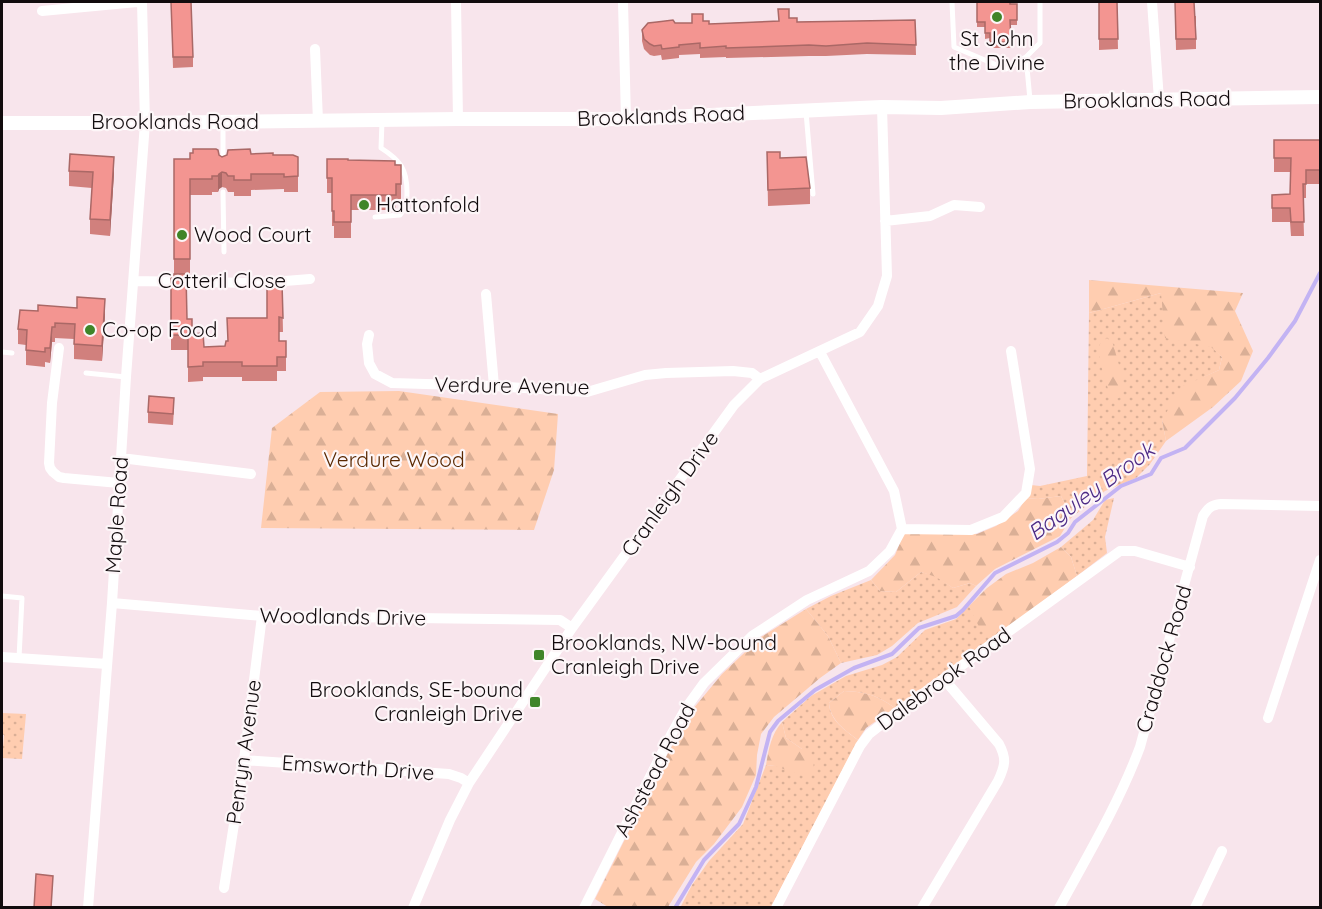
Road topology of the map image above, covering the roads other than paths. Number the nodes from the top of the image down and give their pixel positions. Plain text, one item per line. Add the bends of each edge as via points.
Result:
1 (136, 2) edge
2 (142, 2) edge
3 (456, 2) edge
4 (623, 2) edge
5 (952, 2) edge
6 (1040, 2) edge
7 (1152, 2) edge
8 (42, 11) dead end
9 (315, 49) dead end
10 (1026, 57) junction
11 (1320, 97) edge
12 (1159, 100) junction
13 (1030, 102) junction
14 (882, 107) junction
15 (806, 111) junction
16 (626, 118) junction
17 (458, 119) junction
18 (383, 120) junction
19 (318, 121) junction
20 (223, 122) junction
21 (2, 123) edge
22 (145, 123) junction
23 (223, 168) edge
24 (224, 192) dead end
25 (813, 194) dead end
26 (981, 207) dead end
27 (375, 217) dead end
28 (885, 220) junction
29 (224, 252) dead end
30 (310, 279) dead end
31 (133, 281) junction
32 (486, 294) dead end
33 (369, 335) dead end
34 (59, 348) dead end
35 (1011, 351) dead end
36 (2, 352) edge
37 (820, 352) junction
38 (12, 353) dead end
39 (86, 373) dead end
40 (126, 377) junction
41 (760, 379) junction
42 (494, 386) junction
43 (121, 458) junction
44 (251, 474) dead end
45 (119, 483) junction
46 (1320, 506) edge
47 (902, 530) junction
48 (1320, 560) edge
49 (1190, 567) junction
50 (2, 596) edge
51 (112, 603) junction
52 (262, 616) junction
53 (572, 628) junction
54 (2, 657) edge
55 (19, 658) junction
56 (107, 664) junction
57 (944, 679) junction
58 (1268, 718) dead end
59 (244, 760) junction
60 (470, 783) junction
61 (1222, 851) dead end
62 (224, 888) dead end
63 (88, 908) edge
64 (414, 908) edge
65 (584, 908) edge
66 (776, 908) edge
67 (922, 908) edge
68 (1059, 908) edge
69 (1195, 908) edge

1 - 8 street
2 - 22 street, Maple Road
3 - 17 street
4 - 16 street
5 - 10 lane via 954,46 1006,69
6 - 10 lane via 1040,43
7 - 12 street
9 - 19 street
10 - 13 lane
11 - 12 street, Brooklands Road
12 - 13 street, Brooklands Road
13 - 14 street, Brooklands Road
14 - 15 street, Brooklands Road
14 - 28 street, Cranleigh Drive
15 - 16 street, Brooklands Road
15 - 25 lane
16 - 17 street, Brooklands Road
17 - 18 street, Brooklands Road
18 - 19 street, Brooklands Road
18 - 27 lane via 381,148 395,157 405,173 407,202 400,215
19 - 20 street, Brooklands Road
20 - 22 street, Brooklands Road
20 - 23 lane
21 - 22 street, Brooklands Road
22 - 31 street, Maple Road
24 - 29 lane
26 - 28 street via 954,205 930,216
28 - 37 street, Cranleigh Drive via 887,276 878,306 860,332
30 - 31 street, Cotteril Close via 260,283
31 - 40 street, Maple Road
32 - 42 street
33 - 42 street, Verdure Avenue via 369,363 375,374 392,383
34 - 45 street via 50,468 59,477
35 - 47 street via 1030,469 1026,493 1003,518 971,530
36 - 38 lane
37 - 41 street, Cranleigh Drive
37 - 47 street via 894,491
39 - 40 lane
40 - 43 street, Maple Road
41 - 42 street, Verdure Avenue via 752,373 733,371 645,375 587,392
41 - 53 street, Cranleigh Drive via 734,405
43 - 44 street
43 - 45 street, Maple Road
45 - 51 street, Maple Road
46 - 49 street, Craddock Road via 1213,504 1203,516
47 - 65 street, Ashstead Road via 890,551 869,571 807,600 752,636 704,683 671,735
48 - 58 street
49 - 57 street, Dalebrook Road via 1135,551 1120,551
49 - 68 street, Craddock Road via 1140,747
50 - 55 lane via 22,598
51 - 52 street, Woodlands Drive
51 - 56 street, Maple Road
52 - 53 street, Woodlands Drive via 560,620
52 - 59 street, Penryn Avenue
53 - 60 street, Cranleigh Drive
54 - 55 street
55 - 56 street
56 - 63 street, Maple Road
57 - 66 street, Dalebrook Road via 869,734 860,746
57 - 67 street via 999,744 1005,762 998,781
59 - 60 street, Emsworth Drive via 449,774
59 - 62 street, Penryn Avenue
60 - 64 street, Cranleigh Drive via 450,820
61 - 69 street

